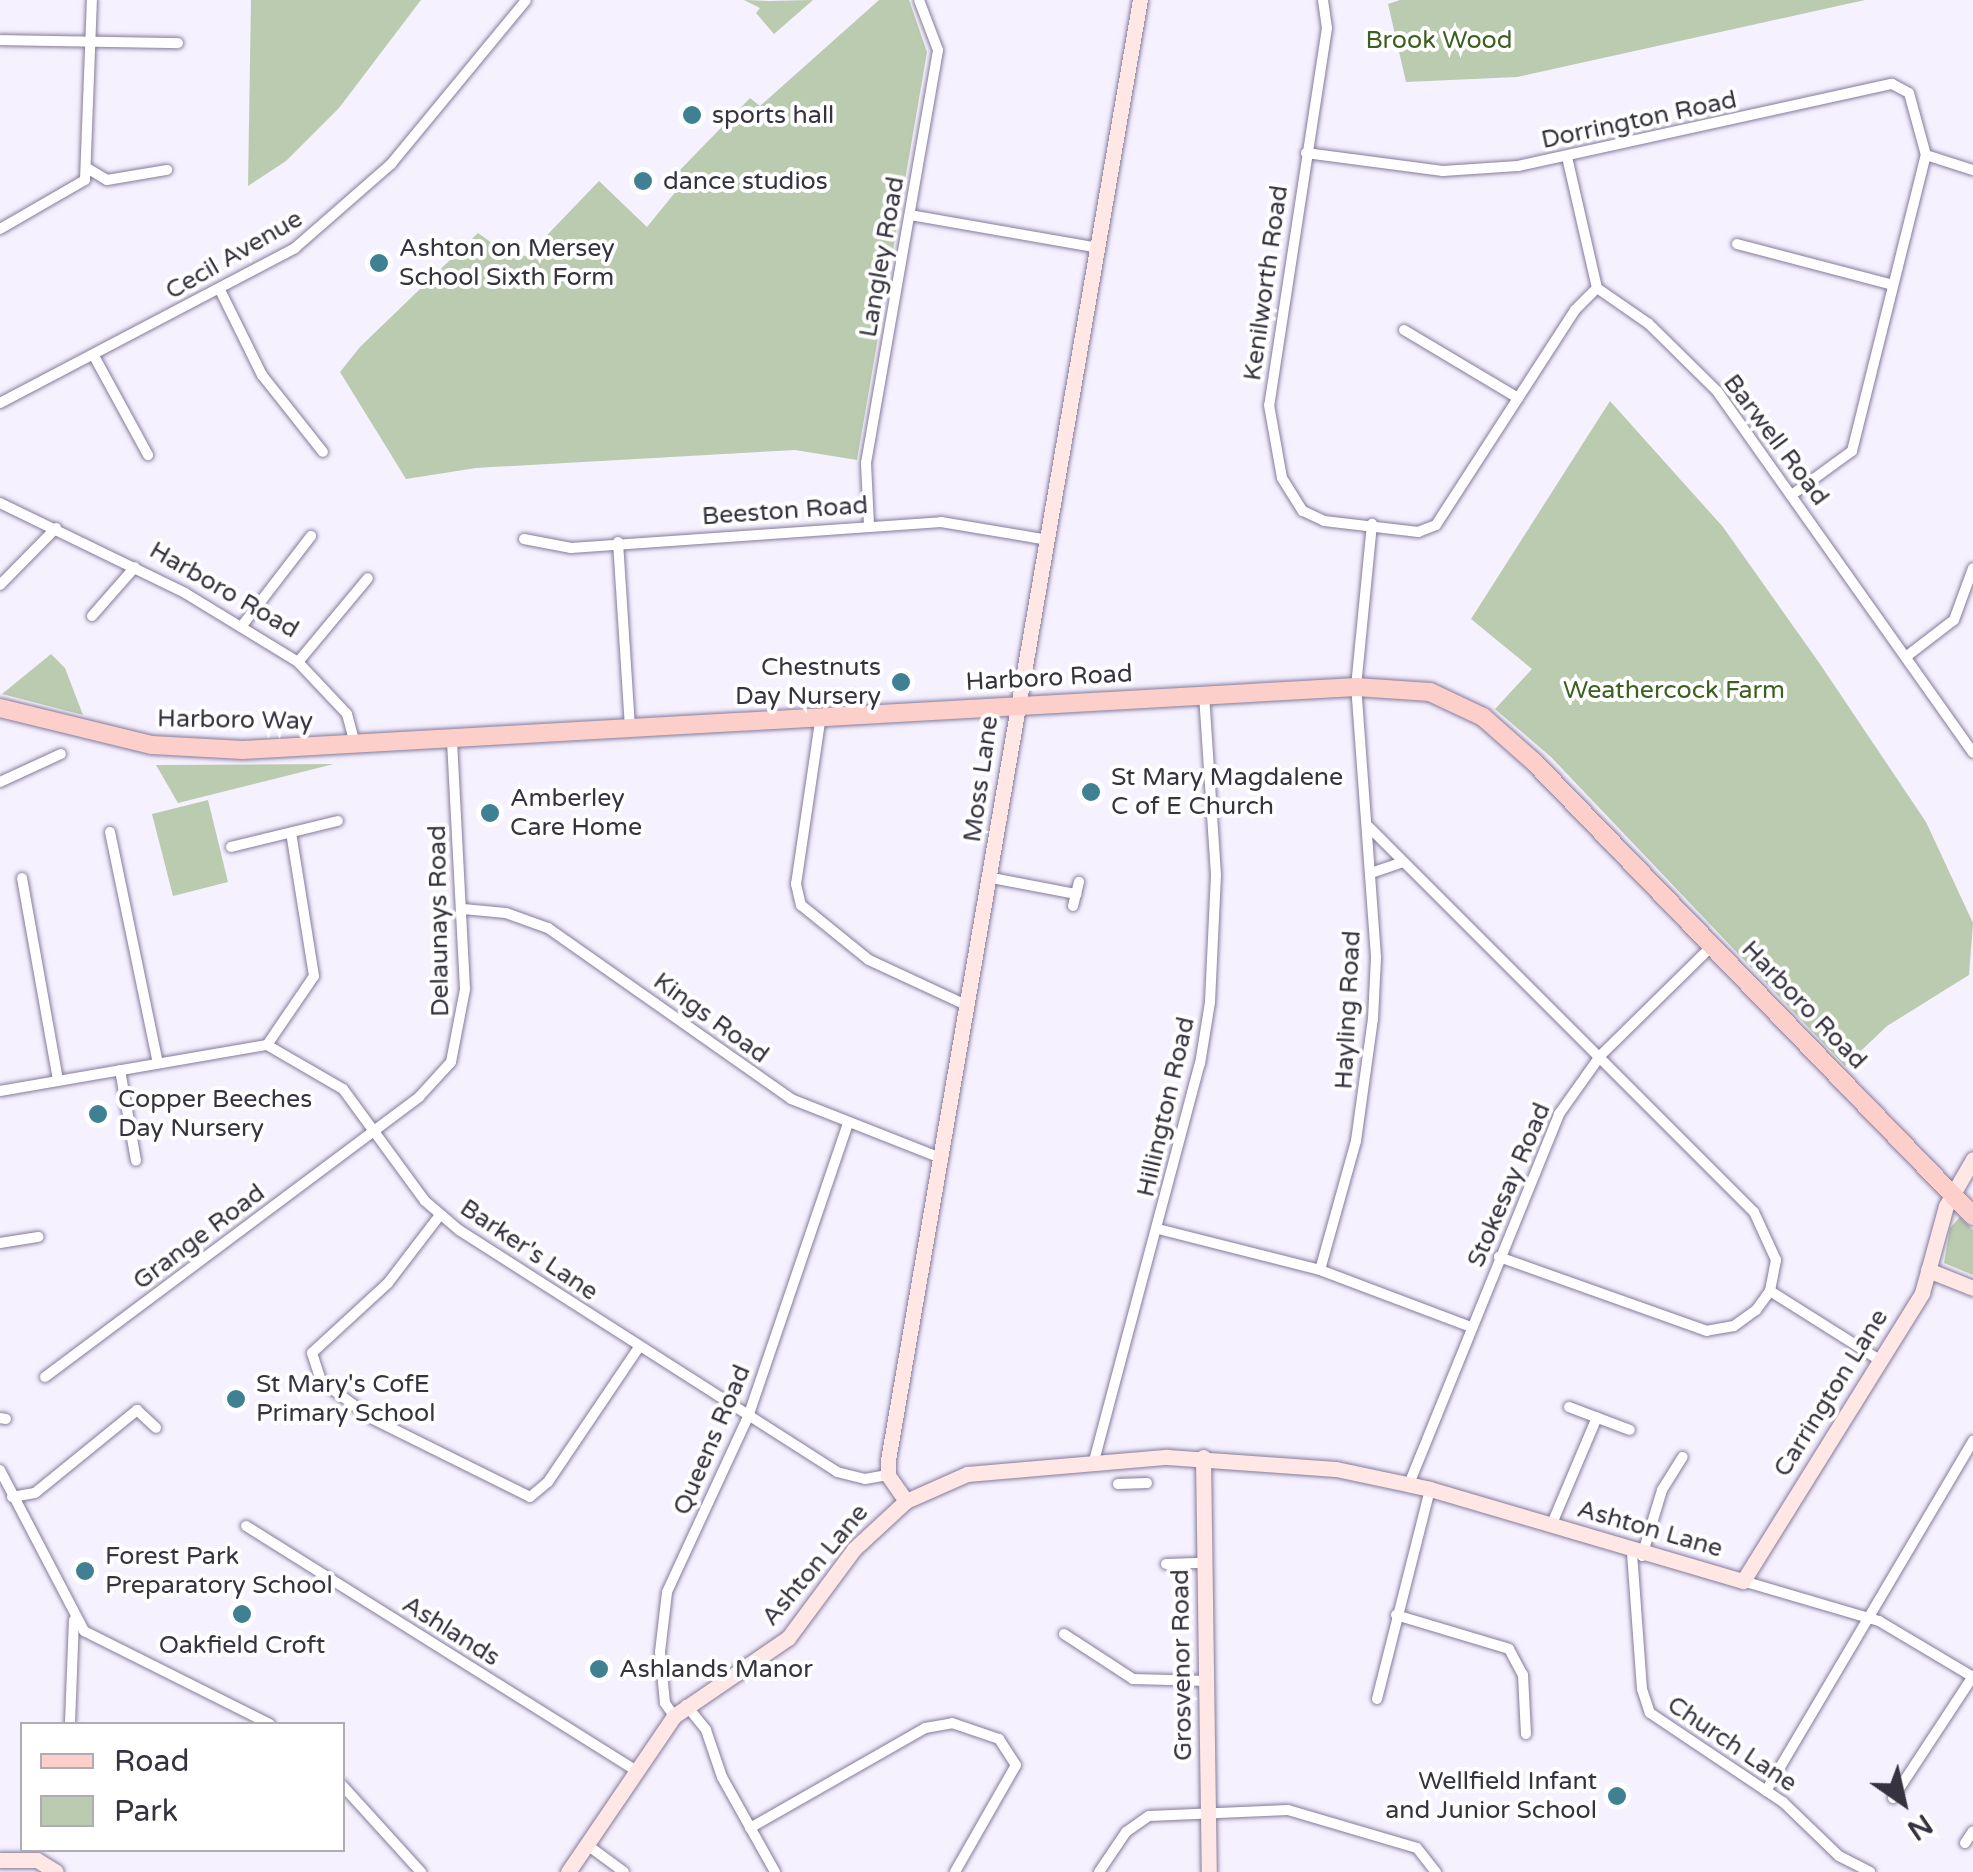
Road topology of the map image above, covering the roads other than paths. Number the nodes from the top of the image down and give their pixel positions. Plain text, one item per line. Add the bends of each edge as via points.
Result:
1 (92, 0) edge
2 (526, 0) edge
3 (919, 0) edge
4 (1140, 0) edge
5 (1323, 0) edge
6 (0, 40) edge
7 (91, 41) junction
8 (178, 43) dead end
9 (1306, 152) junction
10 (1926, 155) junction
11 (1566, 157) junction
12 (87, 168) junction
13 (166, 170) dead end
14 (1973, 170) edge
15 (910, 215) junction
16 (0, 229) edge
17 (1736, 244) dead end
18 (1098, 248) junction
19 (1889, 284) junction
20 (1597, 288) junction
21 (220, 290) junction
22 (1404, 330) dead end
23 (94, 356) junction
24 (1518, 398) junction
25 (0, 403) edge
26 (316, 453) dead end
27 (148, 455) dead end
28 (1792, 494) junction
29 (0, 504) edge
30 (1372, 524) junction
31 (869, 525) junction
32 (56, 528) junction
33 (311, 536) dead end
34 (524, 539) dead end
35 (1049, 540) junction
36 (618, 542) junction
37 (135, 567) junction
38 (1973, 568) edge
39 (368, 578) dead end
40 (0, 585) edge
41 (92, 616) dead end
42 (242, 627) junction
43 (1907, 656) junction
44 (298, 662) junction
45 (1356, 687) junction
46 (1204, 694) junction
47 (1016, 704) junction
48 (0, 708) edge
49 (821, 714) junction
50 (630, 726) junction
51 (452, 738) junction
52 (354, 744) junction
53 (1973, 752) edge
54 (61, 754) dead end
55 (0, 782) edge
56 (338, 822) dead end
57 (1369, 827) junction
58 (110, 832) dead end
59 (291, 833) junction
60 (232, 847) dead end
61 (1404, 862) junction
62 (1371, 873) junction
63 (22, 878) dead end
64 (992, 878) junction
65 (1076, 894) dead end
66 (463, 910) junction
67 (1712, 946) junction
68 (968, 1006) junction
69 (267, 1045) junction
70 (1601, 1055) junction
71 (158, 1063) junction
72 (120, 1070) junction
73 (58, 1080) junction
74 (0, 1091) edge
75 (848, 1123) junction
76 (376, 1127) junction
77 (941, 1158) junction
78 (1973, 1159) edge
79 (136, 1162) dead end
80 (1951, 1194) junction
81 (440, 1215) junction
82 (1973, 1216) edge
83 (1158, 1229) junction
84 (39, 1236) dead end
85 (0, 1243) edge
86 (1499, 1257) junction
87 (1320, 1270) junction
88 (1928, 1270) junction
89 (1973, 1288) edge
90 (1770, 1291) junction
91 (1470, 1327) junction
92 (639, 1347) junction
93 (1881, 1361) junction
94 (45, 1378) dead end
95 (1569, 1407) dead end
96 (748, 1417) junction
97 (1596, 1417) junction
98 (156, 1428) dead end
99 (1630, 1430) dead end
100 (1973, 1441) edge
101 (1202, 1457) junction
102 (1683, 1457) dead end
103 (1132, 1460) junction
104 (1094, 1461) junction
105 (0, 1470) edge
106 (888, 1475) junction
107 (1147, 1483) dead end
108 (1118, 1484) dead end
109 (1134, 1484) junction
110 (1409, 1484) junction
111 (1430, 1489) junction
112 (12, 1497) junction
113 (906, 1501) junction
114 (246, 1526) dead end
115 (1551, 1526) junction
116 (1638, 1554) junction
117 (1204, 1563) junction
118 (1166, 1564) dead end
119 (1743, 1581) junction
120 (1396, 1614) junction
121 (1869, 1617) junction
122 (74, 1619) junction
123 (1064, 1634) dead end
124 (1973, 1676) edge
125 (1207, 1682) junction
126 (1377, 1698) dead end
127 (680, 1711) junction
128 (70, 1722) edge
129 (266, 1722) edge
130 (1526, 1734) dead end
131 (635, 1770) junction
132 (345, 1788) edge
133 (1766, 1790) junction
134 (1893, 1798) dead end
135 (1210, 1812) junction
136 (750, 1828) junction
137 (1973, 1831) edge
138 (1965, 1843) dead end
139 (586, 1844) junction
140 (0, 1860) edge
141 (1849, 1868) edge
142 (56, 1872) edge
143 (421, 1872) edge
144 (568, 1872) edge
145 (624, 1872) edge
146 (775, 1872) edge
147 (955, 1872) edge
148 (1100, 1872) edge
149 (1209, 1872) edge
150 (1436, 1872) edge
151 (1870, 1872) edge

1 - 7 street
2 - 21 street, Cecil Avenue via 363,193 295,248
3 - 15 street, Langley Road via 938,50
4 - 18 street, Moss Lane
5 - 9 street, Kenilworth Road via 1327,28
6 - 7 street
7 - 8 street
7 - 12 street
9 - 11 street, Dorrington Road via 1442,171
9 - 30 street, Kenilworth Road via 1272,367 1271,428 1282,478 1303,511
10 - 11 street, Dorrington Road via 1908,93 1892,84
10 - 14 street
10 - 19 street
11 - 20 street
12 - 13 street via 106,180
12 - 16 street via 80,188
15 - 18 street
15 - 31 street, Langley Road via 866,463
17 - 19 street
18 - 35 street, Moss Lane
19 - 28 street via 1852,451
20 - 24 street via 1575,310
20 - 28 street, Barwell Road via 1649,324 1718,391
21 - 23 street, Cecil Avenue
21 - 26 street via 262,375
22 - 24 street
23 - 25 street, Cecil Avenue
23 - 27 street
24 - 30 street, Kenilworth Road via 1436,525 1418,532
28 - 43 street, Barwell Road
29 - 32 street, Harboro Road
30 - 45 street
31 - 35 street, Beeston Road via 941,522
31 - 36 street, Beeston Road
32 - 37 street, Harboro Road
32 - 40 street
33 - 42 street
34 - 36 street, Beeston Road via 555,548
35 - 47 street, Moss Lane
36 - 50 street
37 - 41 street
37 - 42 street, Harboro Road
38 - 43 street via 1954,620
39 - 44 street
42 - 44 street, Harboro Road
43 - 53 street, Barwell Road
44 - 52 street, Harboro Road via 347,714
45 - 46 main road, Harboro Road
45 - 57 street, Hayling Road
45 - 67 main road, Harboro Road via 1430,692 1483,717
46 - 47 main road, Harboro Road
46 - 83 street, Hillington Road via 1214,955 1200,1064
47 - 49 main road, Harboro Road
47 - 64 street, Moss Lane
48 - 52 main road, Harboro Way via 179,748
49 - 50 main road, Harboro Road
49 - 68 street via 796,884 800,906 868,960
50 - 51 main road, Harboro Road
51 - 52 main road, Harboro Road
51 - 66 street, Delaunays Road
54 - 55 street
56 - 59 street
57 - 61 street
57 - 62 street, Hayling Road
58 - 71 street
59 - 60 street
59 - 69 street via 314,976
61 - 62 street
61 - 70 street
62 - 87 street, Hayling Road via 1376,957 1366,1084
63 - 73 street
64 - 65 street
64 - 68 street, Moss Lane
66 - 75 street, Kings Road via 548,928 791,1099
66 - 76 street, Delaunays Road via 465,989 451,1062 420,1097
67 - 70 street, Stokesay Road
67 - 80 main road, Harboro Road
68 - 77 street, Moss Lane
69 - 71 street
69 - 76 street, Barker's Lane via 343,1089
70 - 86 street, Stokesay Road via 1559,1114
70 - 90 street via 1762,1221 1775,1252
71 - 72 street
72 - 73 street
72 - 79 street
73 - 74 street
75 - 77 street, Kings Road
75 - 96 street, Queens Road
76 - 81 street, Barker's Lane
76 - 94 street, Grange Road
77 - 106 street, Moss Lane
78 - 80 street, Carrington Lane
80 - 82 main road, Harboro Road
80 - 88 street, Carrington Lane
81 - 92 street, Barker's Lane
81 - 92 street via 401,1269 312,1354 320,1382 372,1419 530,1497 548,1482
83 - 87 street
83 - 104 street, Hillington Road
84 - 85 street
86 - 90 street via 1707,1331 1746,1318
86 - 91 street, Stokesay Road
87 - 91 street
88 - 89 street
88 - 93 street, Carrington Lane via 1922,1294
90 - 93 street
91 - 110 street, Stokesay Road
92 - 96 street, Barker's Lane
93 - 119 street, Carrington Lane
95 - 97 street
96 - 106 street, Barker's Lane via 836,1472
96 - 127 street, Queens Road via 668,1592 662,1691
97 - 99 street
97 - 115 street
98 - 112 street via 136,1410 35,1493
100 - 121 street
101 - 103 street, Ashton Lane
101 - 110 street, Ashton Lane via 1336,1469
101 - 117 street, Grosvenor Road
102 - 116 street via 1662,1490
103 - 104 street, Ashton Lane
103 - 109 street
104 - 113 street, Ashton Lane via 967,1474
105 - 112 street
106 - 113 street
107 - 109 street
108 - 109 street
110 - 111 street, Ashton Lane
111 - 115 street, Ashton Lane
111 - 120 street
112 - 122 street
113 - 127 street, Ashton Lane via 854,1549 780,1646
114 - 131 street, Ashlands
115 - 116 street, Ashton Lane
116 - 119 street, Ashton Lane
116 - 133 street, Church Lane via 1646,1707 1658,1722
117 - 118 street
117 - 125 street, Grosvenor Road
119 - 121 street
120 - 126 street
120 - 130 street via 1509,1649 1523,1674
121 - 124 street
121 - 133 street
122 - 128 street
122 - 129 street via 91,1635
123 - 125 street via 1133,1679
124 - 134 street
125 - 135 street, Grosvenor Road
127 - 131 street, Ashton Lane
127 - 136 street via 706,1730
131 - 139 street, Ashton Lane
132 - 143 street
133 - 141 street, Church Lane
135 - 148 street via 1149,1816 1126,1832
135 - 149 street, Grosvenor Road
135 - 150 street via 1319,1816 1417,1848
136 - 146 street
136 - 147 street via 925,1728 952,1722 998,1739 1016,1765
137 - 138 street
139 - 144 street, Ashton Lane
139 - 145 street
140 - 142 street via 37,1860
141 - 151 street, Church Lane

